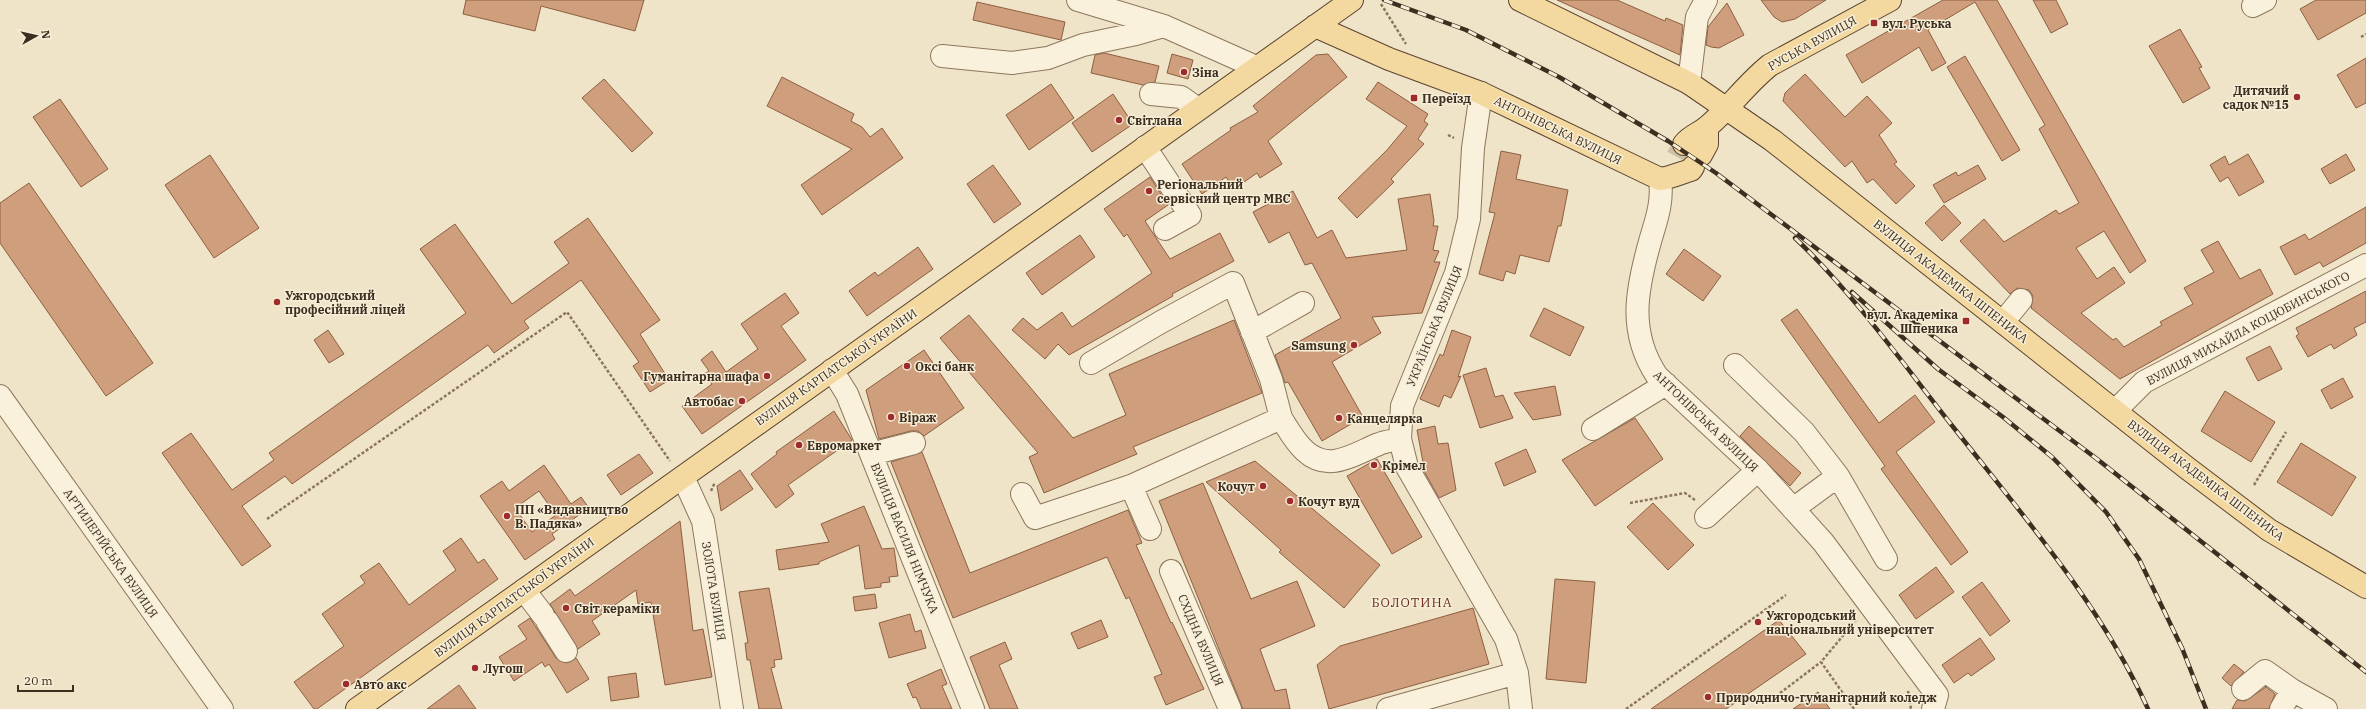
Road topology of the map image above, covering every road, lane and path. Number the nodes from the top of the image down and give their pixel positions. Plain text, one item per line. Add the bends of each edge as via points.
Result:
1 (1078, 0) edge
2 (1352, 0) edge
3 (1520, 0) edge
4 (1706, 0) edge
5 (1890, 0) edge
6 (1380, 4) dead end
7 (1164, 26) junction
8 (1315, 26) junction
9 (2366, 34) edge
10 (2361, 37) dead end
11 (1407, 46) dead end
12 (942, 56) dead end
13 (1256, 67) junction
14 (1689, 83) junction
15 (1481, 93) junction
16 (1151, 94) dead end
17 (1725, 108) junction
18 (1198, 109) junction
19 (1145, 147) junction
20 (1682, 163) junction
21 (1165, 229) dead end
22 (2366, 265) edge
23 (2021, 300) dead end
24 (1303, 303) dead end
25 (2003, 322) junction
26 (1252, 332) junction
27 (1091, 363) dead end
28 (1735, 365) dead end
29 (832, 370) junction
30 (1666, 384) junction
31 (0, 396) edge
32 (2116, 410) junction
33 (1281, 418) junction
34 (1593, 429) dead end
35 (2286, 432) dead end
36 (1400, 440) junction
37 (914, 443) dead end
38 (871, 454) junction
39 (677, 470) junction
40 (1758, 470) junction
41 (1838, 476) junction
42 (2254, 485) dead end
43 (1131, 486) junction
44 (1022, 494) dead end
45 (1630, 503) dead end
46 (1793, 509) junction
47 (1706, 517) joint
48 (267, 519) dead end
49 (1150, 529) dead end
50 (1886, 559) dead end
51 (1171, 571) dead end
52 (2366, 587) edge
53 (524, 590) junction
54 (1786, 595) dead end
55 (1857, 620) dead end
56 (566, 651) dead end
57 (1821, 662) junction
58 (1517, 673) junction
59 (2243, 688) dead end
60 (2292, 690) junction
61 (1780, 693) dead end
62 (222, 709) edge
63 (357, 709) edge
64 (732, 709) edge
65 (974, 709) edge
66 (1230, 709) edge
67 (1388, 709) edge
68 (1521, 709) edge
69 (1626, 709) edge
70 (1854, 709) edge
71 (1933, 709) edge
72 (2281, 709) edge
73 (2326, 709) edge

1 - 7 street
2 - 8 main road, ВУЛИЦЯ КАРПАТСЬКОЇ УКРАЇНИ
3 - 14 main road, ВУЛИЦЯ АКАДЕМІКА ШПЕНИКА
4 - 14 street via 1697,17
5 - 17 main road, РУСЬКА ВУЛИЦЯ via 1770,65
6 - 11 path
7 - 12 street via 1083,44 1048,58 1012,63
7 - 13 street
8 - 13 main road, ВУЛИЦЯ КАРПАТСЬКОЇ УКРАЇНИ
8 - 15 main road via 1389,59
9 - 10 path
13 - 18 main road, ВУЛИЦЯ КАРПАТСЬКОЇ УКРАЇНИ
14 - 17 main road, ВУЛИЦЯ АКАДЕМІКА ШПЕНИКА
15 - 20 main road, АНТОНІВСЬКА ВУЛИЦЯ
15 - 36 street, УКРАЇНСЬКА ВУЛИЦЯ via 1473,148 1469,219 1462,250 1456,273 1402,406
16 - 18 street via 1181,96
17 - 20 main road, РУСЬКА ВУЛИЦЯ via 1707,128 1689,138
17 - 25 main road, ВУЛИЦЯ АКАДЕМІКА ШПЕНИКА via 1772,140
18 - 19 main road, ВУЛИЦЯ КАРПАТСЬКОЇ УКРАЇНИ
19 - 21 street via 1190,215
19 - 29 main road, ВУЛИЦЯ КАРПАТСЬКОЇ УКРАЇНИ
20 - 30 street, АНТОНІВСЬКА ВУЛИЦЯ via 1662,195 1642,273 1637,314 1643,350 1657,376
22 - 32 street, ВУЛИЦЯ МИХАЙЛА КОЦЮБИНСЬКОГО via 2144,382
23 - 25 street
24 - 26 street
25 - 32 main road, ВУЛИЦЯ АКАДЕМІКА ШПЕНИКА
26 - 27 street via 1233,284
26 - 33 street via 1271,379
28 - 41 street via 1804,432
29 - 38 street, ВУЛИЦЯ ВАСИЛЯ НІМЧУКА via 847,394
29 - 39 main road, ВУЛИЦЯ КАРПАТСЬКОЇ УКРАЇНИ
30 - 34 street
30 - 40 street, АНТОНІВСЬКА ВУЛИЦЯ
31 - 62 street, АРТИЛЕРІЙСЬКА ВУЛИЦЯ
32 - 52 main road, ВУЛИЦЯ АКАДЕМІКА ШПЕНИКА via 2269,530
33 - 36 street via 1304,450 1316,459 1329,462 1341,460 1381,443
33 - 43 street
35 - 42 path
36 - 58 street, УКРАЇНСЬКА ВУЛИЦЯ via 1407,467 1506,639
37 - 38 street
38 - 65 street, ВУЛИЦЯ ВАСИЛЯ НІМЧУКА
39 - 48 path via 567,312
39 - 53 main road, ВУЛИЦЯ КАРПАТСЬКОЇ УКРАЇНИ
39 - 64 street, ЗОЛОТА ВУЛИЦЯ via 703,521
40 - 46 street, АНТОНІВСЬКА ВУЛИЦЯ
40 - 47 street
41 - 46 street
41 - 50 street
43 - 44 street via 1035,518
43 - 49 street
45 - 47 path via 1685,492 1693,498
46 - 71 street, АНТОНІВСЬКА ВУЛИЦЯ via 1823,542 1937,695
51 - 66 street, СХІДНА ВУЛИЦЯ
53 - 56 street
53 - 63 main road, ВУЛИЦЯ КАРПАТСЬКОЇ УКРАЇНИ
54 - 69 path
55 - 57 path
57 - 61 path
57 - 70 path
58 - 67 street
58 - 68 street, УКРАЇНСЬКА ВУЛИЦЯ
59 - 60 street via 2265,671
60 - 72 street
60 - 73 street

